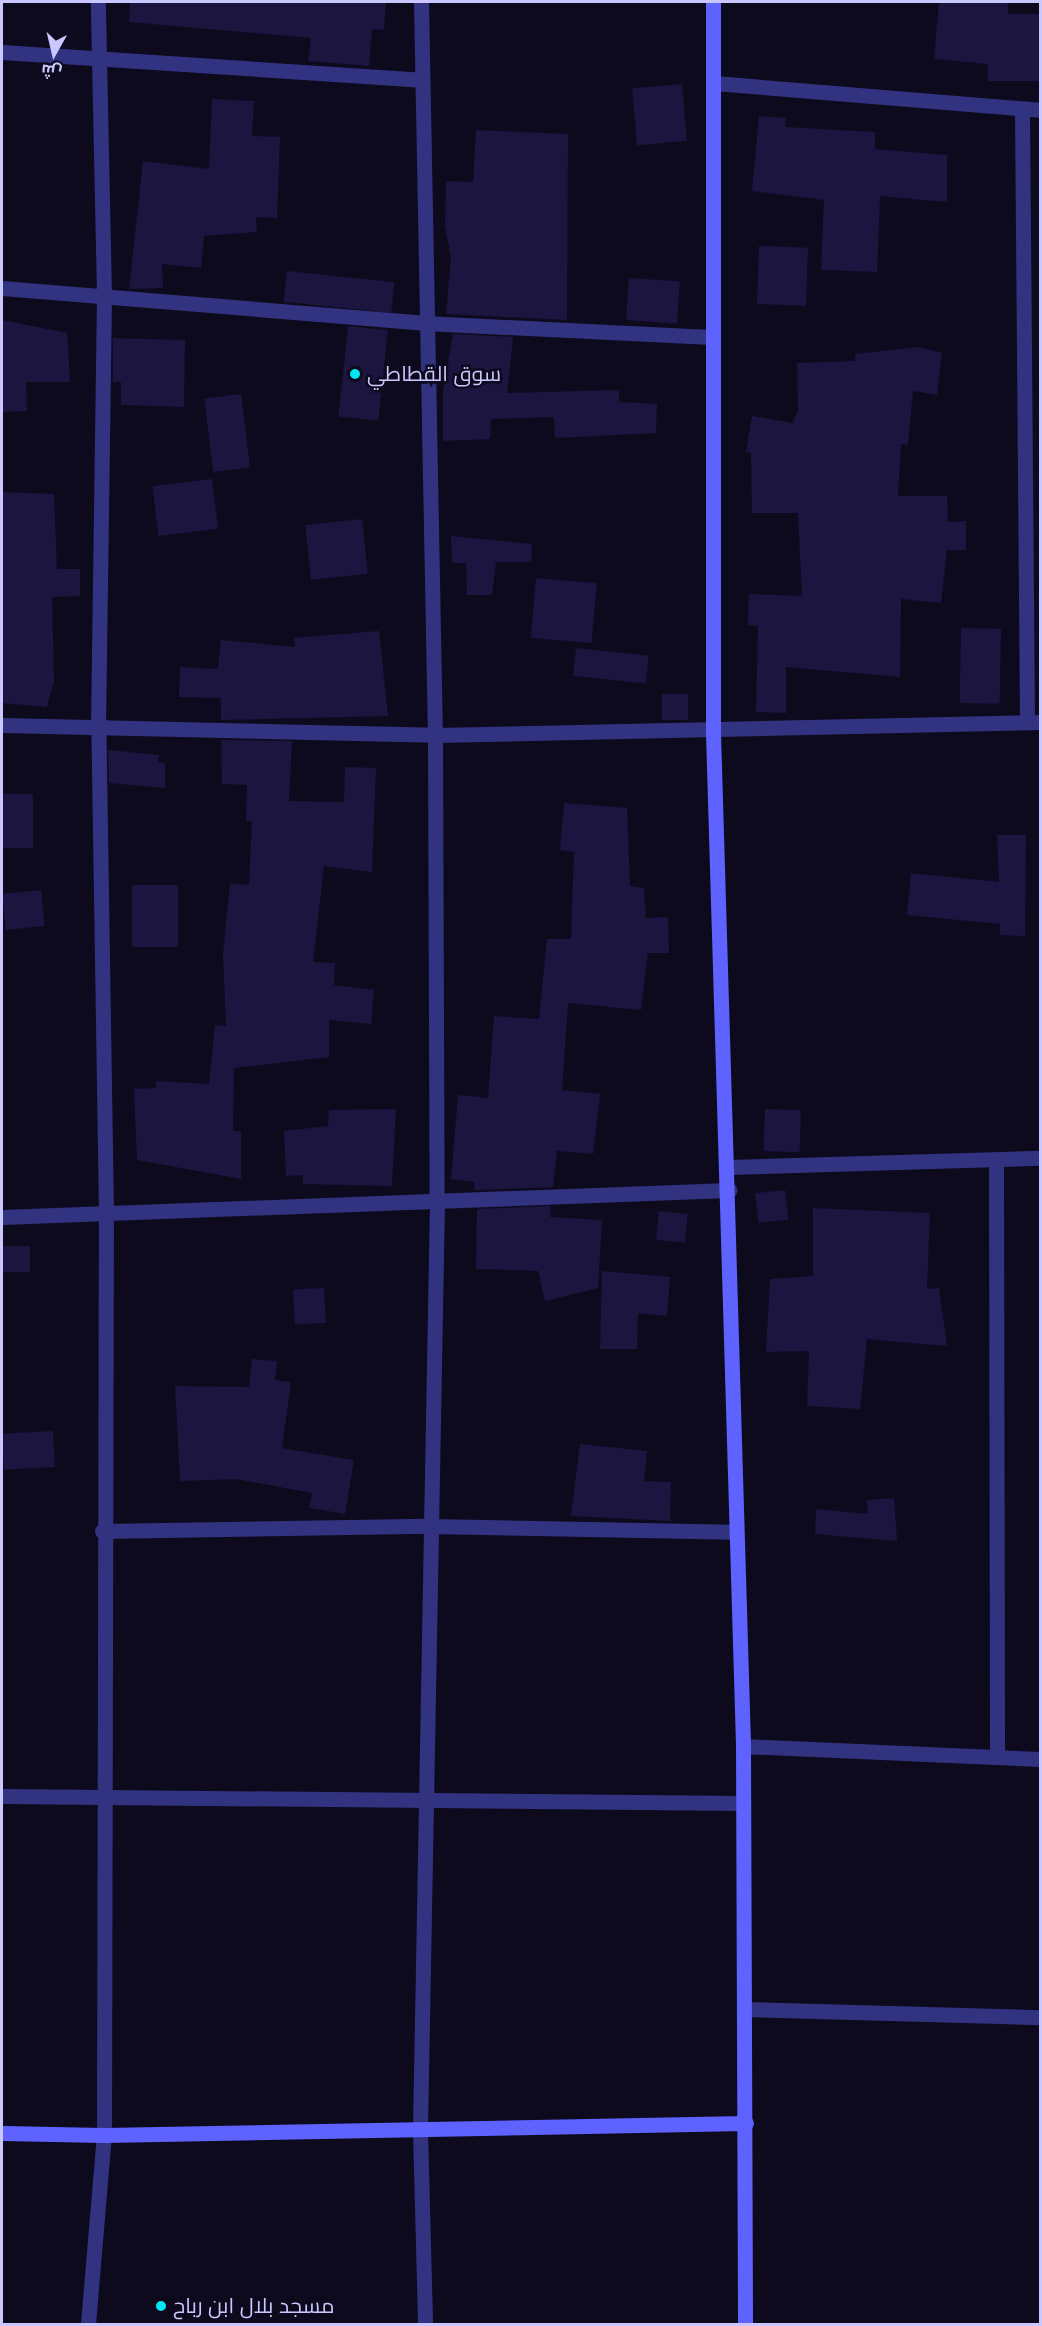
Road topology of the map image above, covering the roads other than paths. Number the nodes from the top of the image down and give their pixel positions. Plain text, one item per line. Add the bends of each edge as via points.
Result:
1 (98, 2) edge
2 (421, 2) edge
3 (713, 2) edge
4 (2, 52) edge
5 (99, 56) junction
6 (421, 80) junction
7 (714, 83) junction
8 (1022, 109) junction
9 (1041, 110) edge
10 (2, 288) edge
11 (104, 295) junction
12 (424, 323) junction
13 (711, 337) junction
14 (1034, 722) edge
15 (2, 725) edge
16 (98, 726) junction
17 (713, 733) junction
18 (435, 735) junction
19 (1041, 1158) edge
20 (996, 1160) junction
21 (728, 1167) junction
22 (729, 1190) junction
23 (437, 1202) junction
24 (106, 1213) junction
25 (2, 1217) edge
26 (429, 1526) junction
27 (102, 1531) junction
28 (734, 1532) junction
29 (743, 1746) junction
30 (997, 1757) junction
31 (1041, 1759) edge
32 (2, 1796) edge
33 (102, 1796) junction
34 (427, 1803) junction
35 (743, 1803) junction
36 (746, 2009) junction
37 (1041, 2017) edge
38 (746, 2122) junction
39 (420, 2130) junction
40 (2, 2133) edge
41 (104, 2135) junction
42 (88, 2325) edge
43 (424, 2325) edge
44 (746, 2325) edge

1 - 5 street
2 - 6 street
3 - 7 street
4 - 5 street
5 - 6 street
5 - 11 street
6 - 12 street
7 - 8 street
7 - 13 street
8 - 9 street
8 - 14 street
10 - 11 street
11 - 12 street
11 - 16 street
12 - 13 street
12 - 18 street
13 - 17 street
14 - 17 street
15 - 16 street
16 - 18 street
16 - 24 street
17 - 18 street
17 - 21 street
18 - 23 street
19 - 20 street
20 - 21 street
20 - 30 street
21 - 22 street
22 - 23 street
22 - 28 street
23 - 24 street
23 - 26 street
24 - 25 street
24 - 27 street
26 - 27 street
26 - 28 street
26 - 34 street
27 - 33 street
28 - 29 street
29 - 30 street
29 - 35 street
30 - 31 street
32 - 33 street
33 - 34 street
33 - 41 street
34 - 35 street
34 - 39 street
35 - 36 street
36 - 37 street
36 - 38 street
38 - 39 street
38 - 44 street
39 - 41 street
39 - 43 street
40 - 41 street
41 - 42 street

